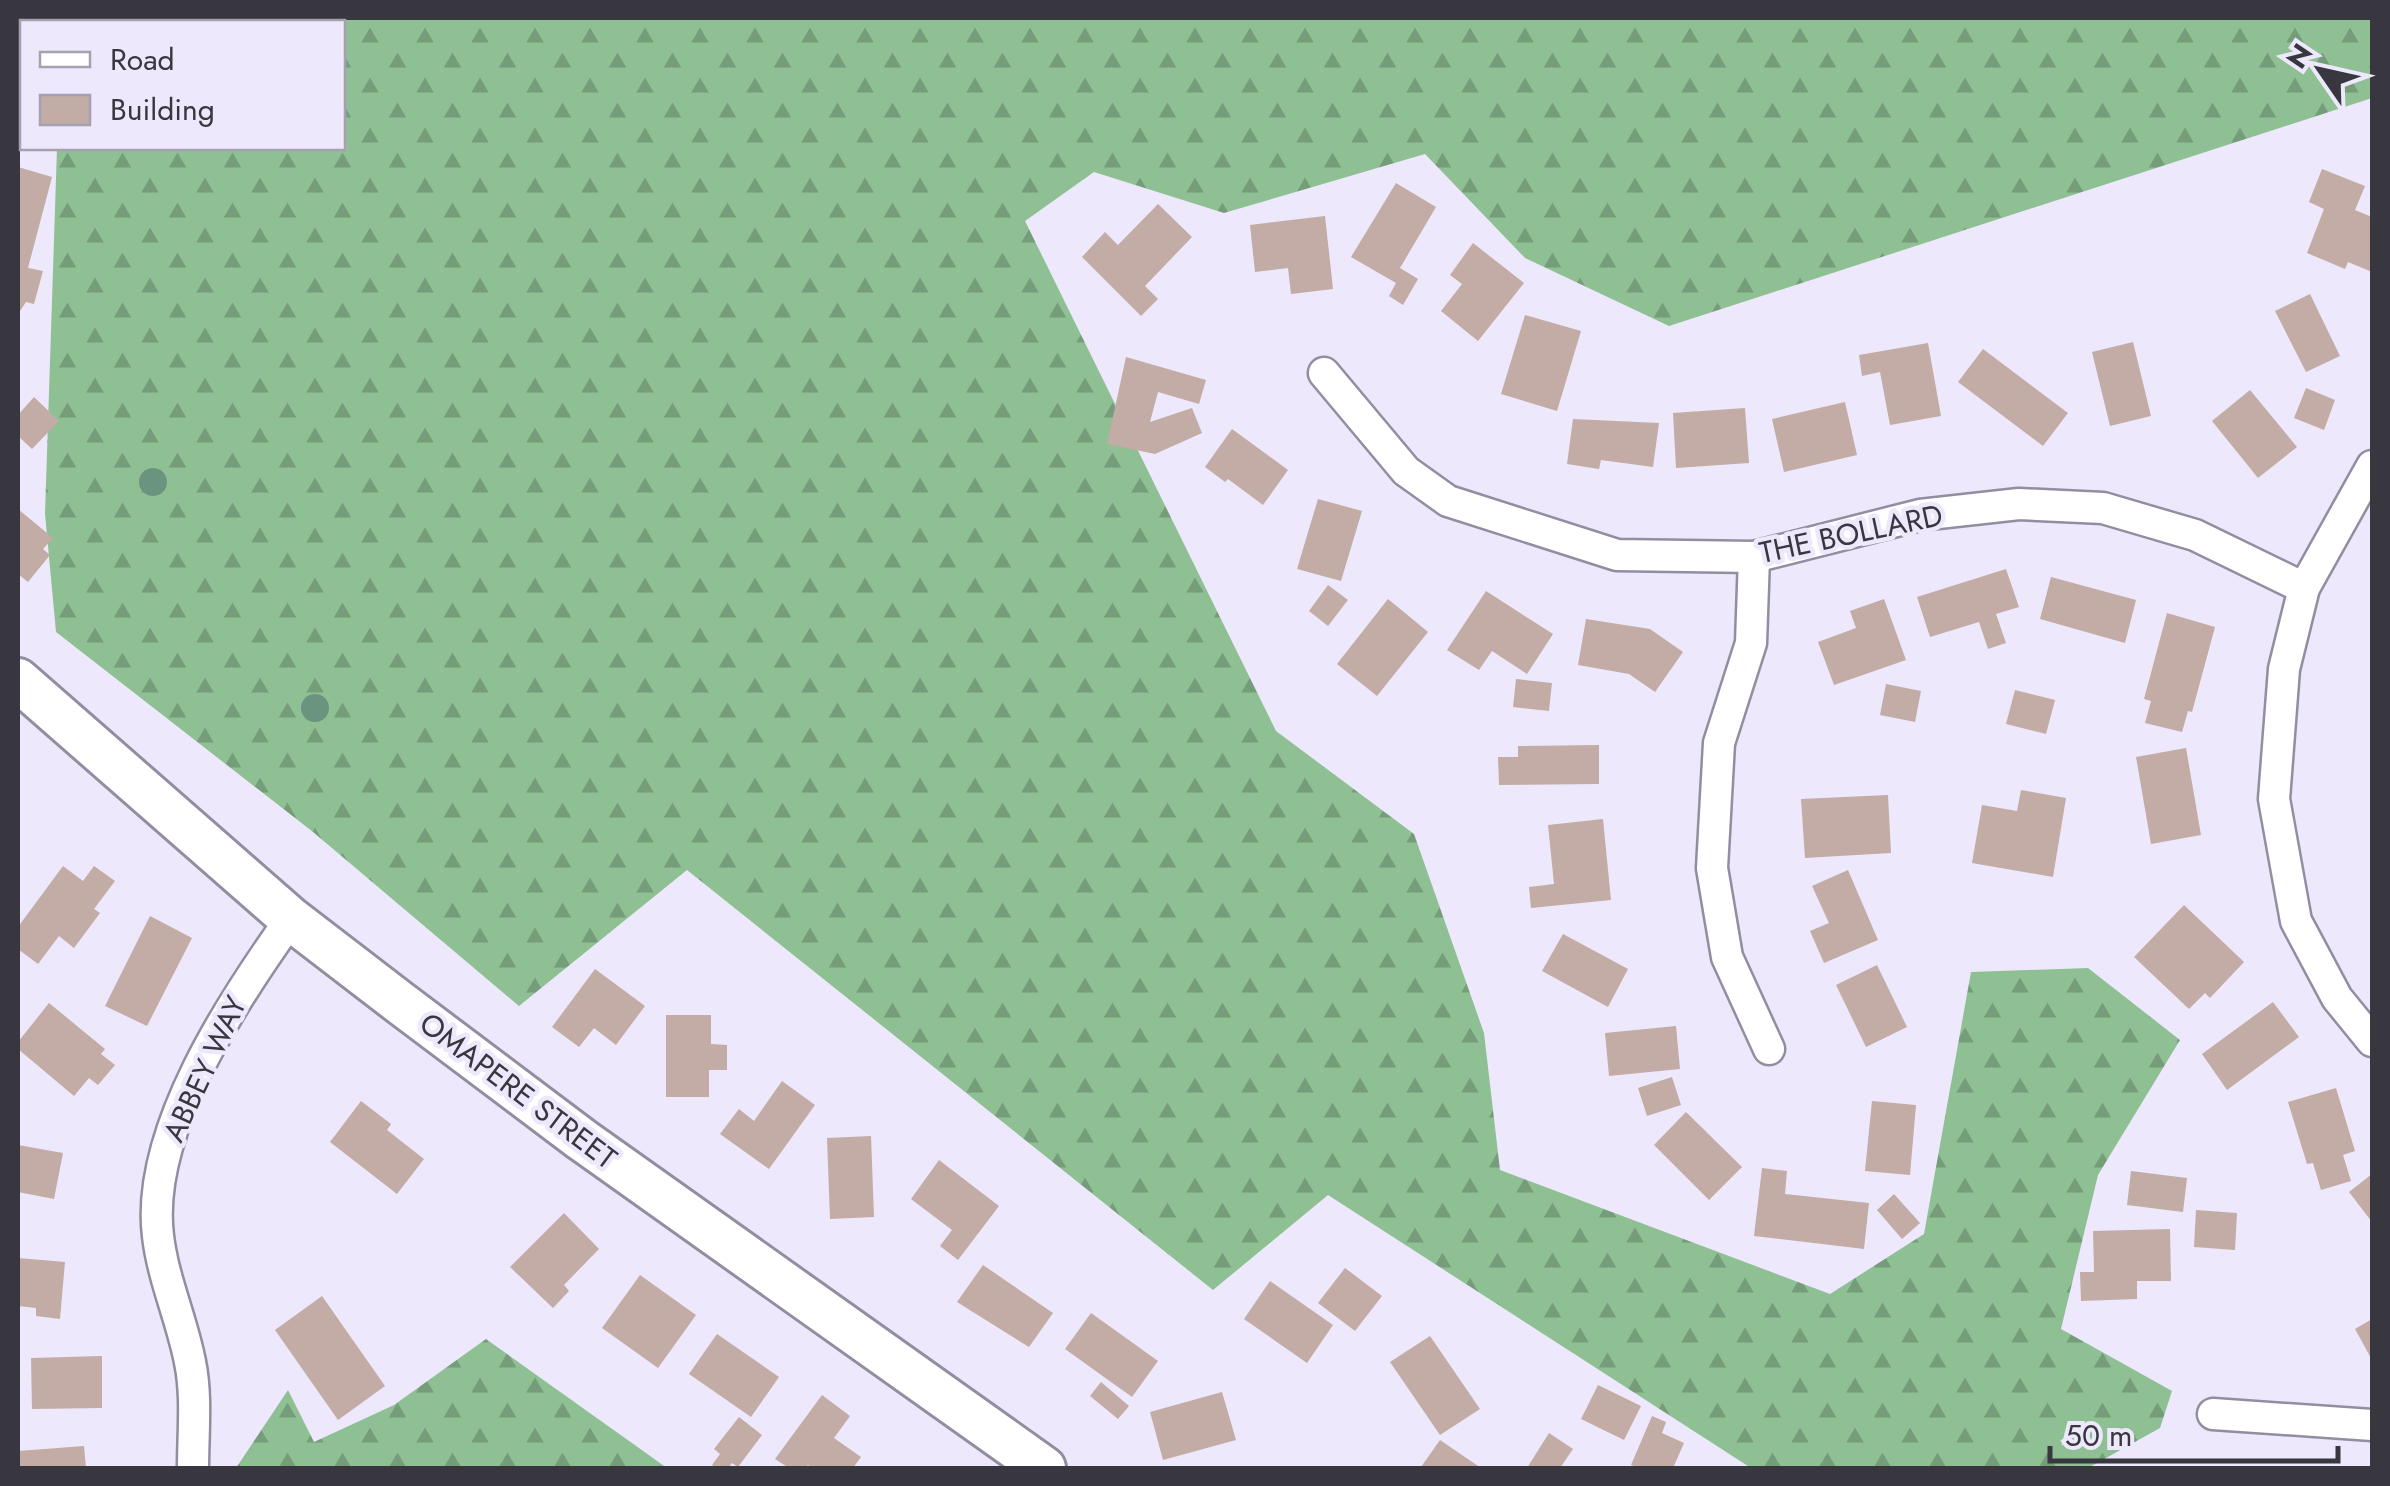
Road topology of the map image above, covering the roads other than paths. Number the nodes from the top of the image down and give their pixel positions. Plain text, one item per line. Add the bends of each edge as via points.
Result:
1 (1324, 373) dead end
2 (2372, 466) edge
3 (1754, 557) junction
4 (2304, 588) junction
5 (18, 680) edge
6 (292, 919) junction
7 (2372, 1041) edge
8 (1769, 1049) dead end
9 (2213, 1414) dead end
10 (2372, 1426) edge
11 (193, 1468) edge
12 (1044, 1468) edge

1 - 3 street, THE BOLLARD via 1406,471 1448,500 1616,555
2 - 4 street
3 - 4 street, THE BOLLARD via 1920,515 2019,504 2103,508 2195,535
3 - 8 street via 1751,643 1719,742 1712,868 1727,957
4 - 7 street via 2284,669 2274,799 2296,921 2337,998
5 - 6 main road, OMAPERE STREET
6 - 11 street, ABBEY WAY via 219,1030 172,1128 160,1178 157,1235 191,1365
6 - 12 main road, OMAPERE STREET via 581,1139
9 - 10 street

